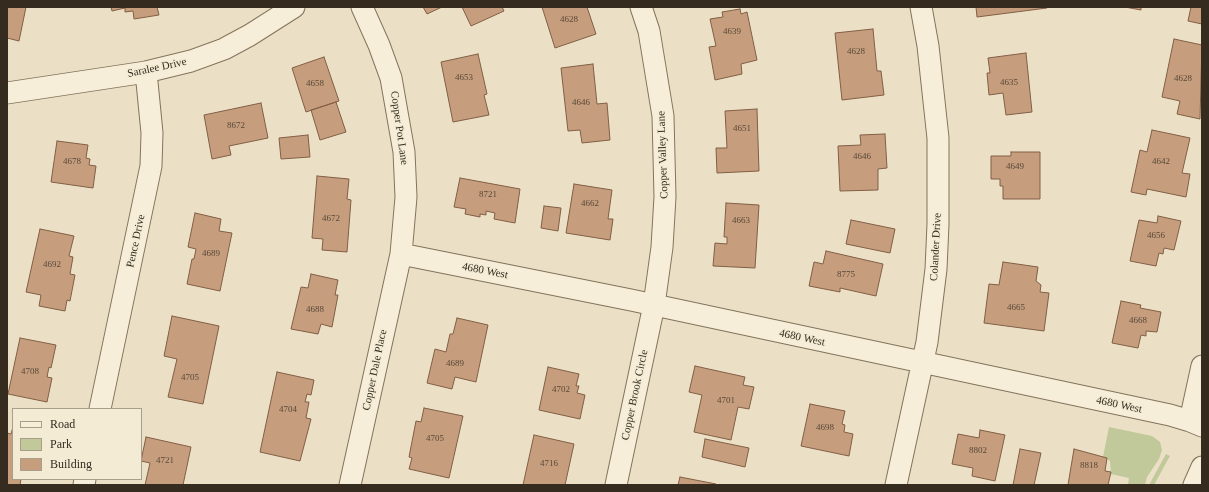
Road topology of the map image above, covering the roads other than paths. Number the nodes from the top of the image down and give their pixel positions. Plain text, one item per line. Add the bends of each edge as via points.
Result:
1 (294, 7) edge
2 (362, 7) edge
3 (641, 7) edge
4 (921, 7) edge
5 (146, 72) junction
6 (7, 92) edge
7 (401, 254) junction
8 (654, 305) junction
9 (923, 364) junction
10 (1202, 366) edge
11 (100, 408) edge
12 (1196, 423) edge
13 (1202, 467) edge
14 (350, 485) edge
15 (616, 485) edge
16 (896, 485) edge
17 (1194, 485) edge

1 - 5 street, Saralee Drive via 224,48 184,63
2 - 7 street, Copper Pot Lane via 391,78 399,112 406,197
3 - 8 street, Copper Valley Lane via 648,30 663,116 662,254
4 - 9 street, Colander Drive via 938,138 936,269
5 - 6 street, Saralee Drive
5 - 11 street, Pence Drive via 152,133 151,166
7 - 8 street, 4680 West
7 - 14 street, Copper Dale Place
8 - 9 street, 4680 West
8 - 15 street, Copper Brook Circle
9 - 12 street, 4680 West
9 - 16 street, Colander Drive
10 - 12 street
13 - 17 street

